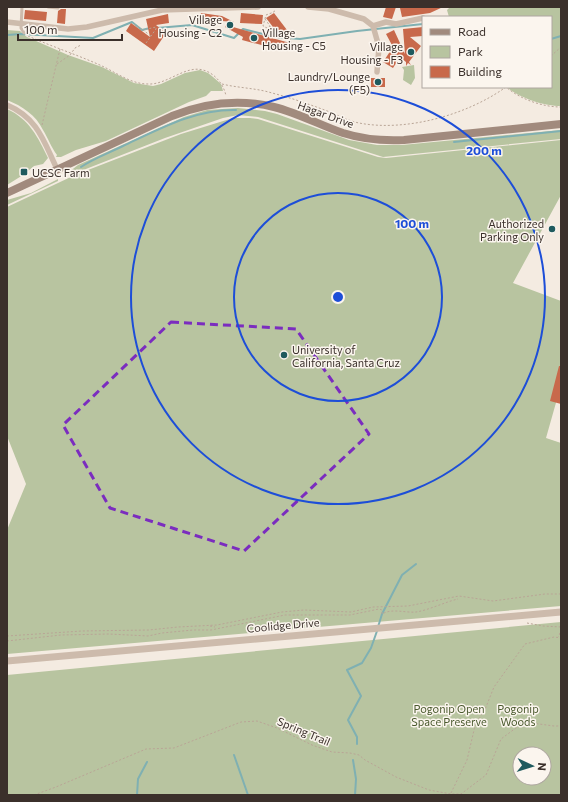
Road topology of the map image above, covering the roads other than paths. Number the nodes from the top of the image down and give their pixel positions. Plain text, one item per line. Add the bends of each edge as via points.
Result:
1 (22, 7) edge
2 (48, 7) edge
3 (258, 7) edge
4 (308, 7) edge
5 (58, 8) edge
6 (422, 18) edge
7 (7, 22) edge
8 (21, 24) junction
9 (373, 26) junction
10 (24, 33) road end
11 (377, 72) dead end
12 (7, 105) edge
13 (561, 124) edge
14 (57, 169) junction
15 (7, 193) edge
16 (561, 612) edge
17 (7, 661) edge

1 - 8 lane
2 - 5 lane
3 - 8 street via 162,10 68,29
4 - 9 street via 329,9 364,19
6 - 9 street
7 - 8 street
8 - 10 lane
9 - 11 street via 378,47
12 - 14 street via 23,114 41,133
13 - 14 main road, Hagar Drive via 404,140 380,140 344,133 275,108 246,103 221,103 180,112
14 - 15 main road, Hagar Drive
16 - 17 street, Coolidge Drive

